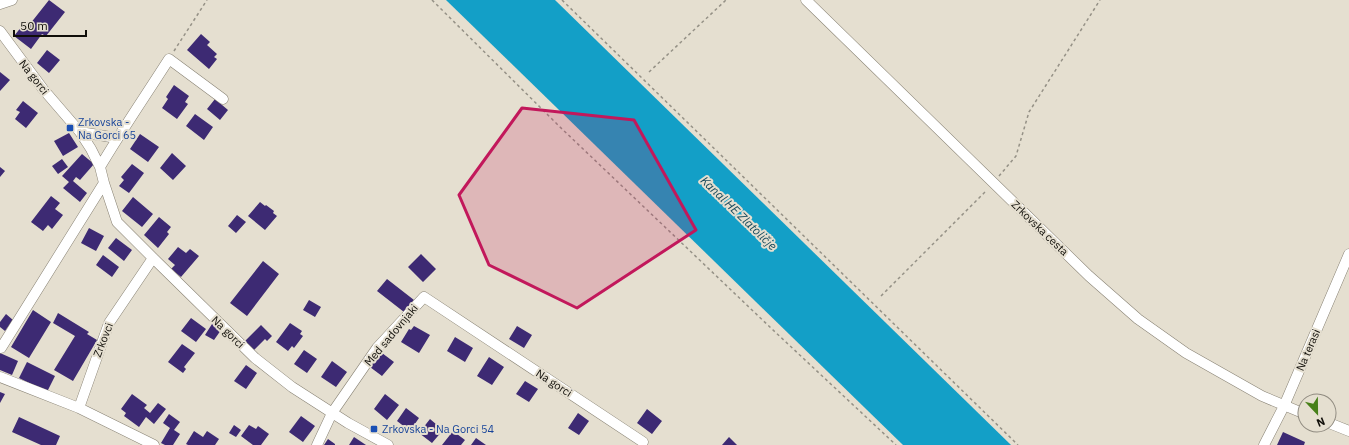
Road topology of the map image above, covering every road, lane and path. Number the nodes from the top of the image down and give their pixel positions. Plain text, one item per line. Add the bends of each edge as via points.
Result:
1 (12, 0) edge
2 (207, 0) edge
3 (432, 0) edge
4 (562, 0) edge
5 (726, 0) edge
6 (806, 0) edge
7 (1100, 0) edge
8 (0, 4) edge
9 (0, 31) edge
10 (169, 59) junction
11 (649, 72) dead end
12 (223, 99) dead end
13 (80, 132) junction
14 (117, 138) junction
15 (100, 167) junction
16 (104, 183) junction
17 (993, 183) junction
18 (1349, 254) edge
19 (153, 258) junction
20 (881, 296) dead end
21 (424, 297) joint
22 (1, 348) dead end
23 (0, 376) edge
24 (1284, 406) junction
25 (79, 408) junction
26 (1297, 411) edge
27 (332, 413) junction
28 (1337, 426) edge
29 (1349, 431) edge
30 (643, 442) dead end
31 (154, 445) edge
32 (317, 445) edge
33 (388, 445) edge
34 (896, 445) edge
35 (1018, 445) edge
36 (1264, 445) edge

1 - 8 street
2 - 10 path
3 - 34 path via 566,133
4 - 35 path
5 - 11 path
6 - 17 street, Zrkovska cesta
7 - 17 path via 1028,112 1016,156
9 - 13 street, Na gorci via 34,78
10 - 12 street
10 - 14 street
13 - 14 street
13 - 15 street, Na gorci
14 - 15 street
15 - 16 street, Na gorci
16 - 19 street, Na gorci via 117,222
16 - 22 street
17 - 20 path
17 - 24 street, Zrkovska cesta via 1089,276 1138,319 1186,353
18 - 24 street, Na terasi
19 - 25 street, Zrkovci via 109,322
19 - 27 street, Na gorci via 255,358 292,387
21 - 27 street, Med sadovnjaki via 377,348
21 - 30 street, Na gorci
23 - 25 street
24 - 26 street, Zrkovska cesta
24 - 36 street, Na terasi
25 - 31 street
27 - 32 street, Med sadovnjaki
27 - 33 street, Na gorci
28 - 29 street

